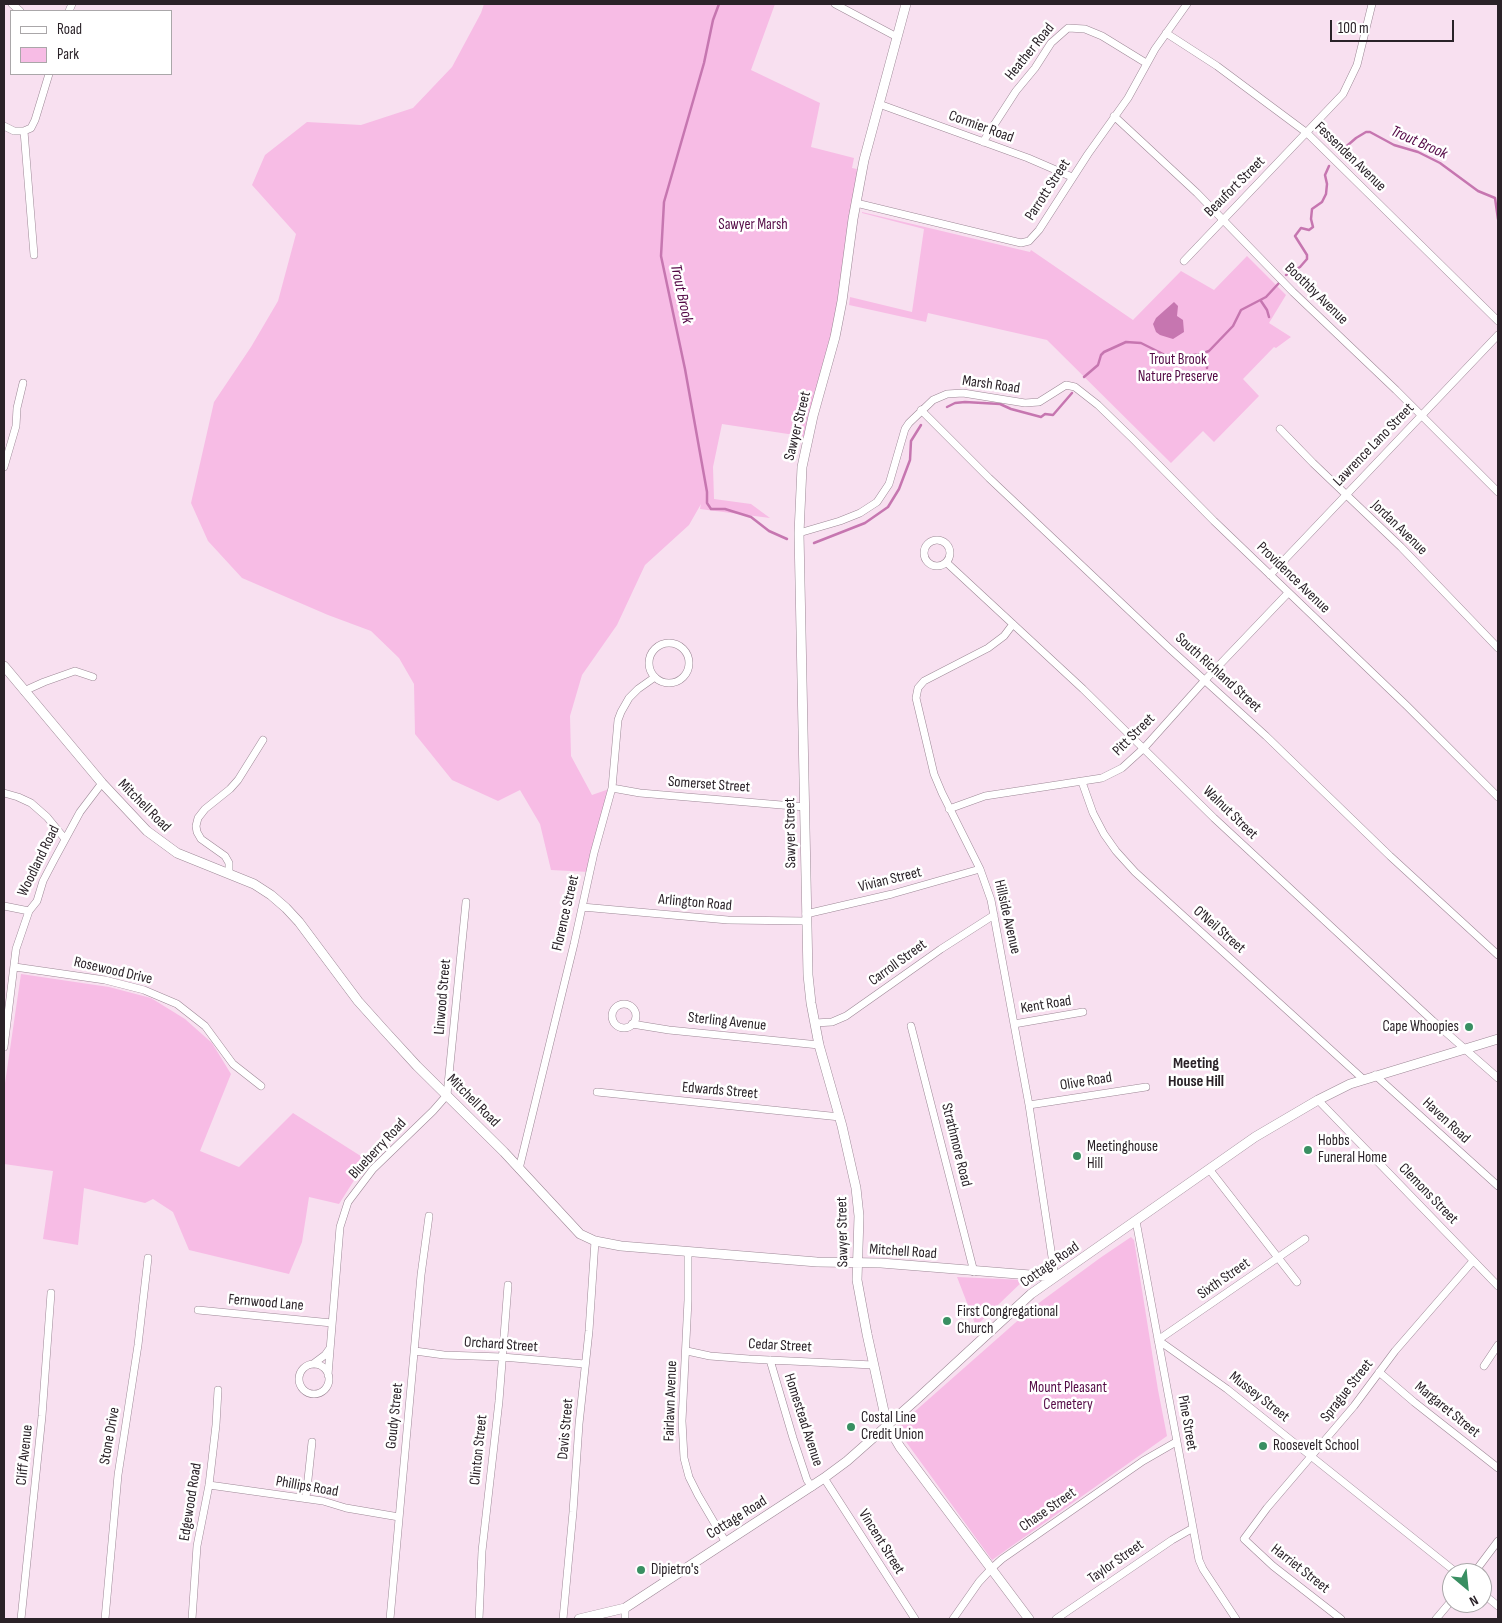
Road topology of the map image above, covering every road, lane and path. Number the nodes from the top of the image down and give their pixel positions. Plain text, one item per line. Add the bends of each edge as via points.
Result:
1 (835, 4) edge
2 (906, 4) edge
3 (1187, 4) edge
4 (1372, 4) edge
5 (1166, 33) junction
6 (897, 37) junction
7 (1146, 63) junction
8 (49, 75) edge
9 (880, 104) junction
10 (1114, 116) junction
11 (4, 126) edge
12 (24, 131) junction
13 (1307, 133) junction
14 (983, 142) junction
15 (1072, 177) junction
16 (856, 203) junction
17 (1222, 219) junction
18 (34, 255) dead end
19 (1184, 261) dead end
20 (1498, 321) edge
21 (1498, 335) edge
22 (22, 383) dead end
23 (1066, 385) joint
24 (921, 410) junction
25 (1422, 416) junction
26 (1280, 429) dead end
27 (4, 467) edge
28 (1498, 492) edge
29 (1345, 495) junction
30 (799, 532) junction
31 (947, 563) dead end
32 (1270, 575) junction
33 (1288, 593) junction
34 (1013, 624) junction
35 (1498, 648) edge
36 (4, 666) edge
37 (655, 677) junction
38 (93, 678) dead end
39 (1205, 680) junction
40 (24, 691) junction
41 (262, 740) dead end
42 (1144, 748) junction
43 (1082, 782) junction
44 (102, 783) junction
45 (612, 788) junction
46 (4, 793) edge
47 (1498, 797) edge
48 (804, 807) junction
49 (949, 809) junction
50 (65, 839) junction
51 (980, 869) junction
52 (229, 874) junction
53 (466, 902) dead end
54 (4, 906) edge
55 (582, 906) junction
56 (29, 911) junction
57 (994, 915) junction
58 (806, 918) junction
59 (1498, 954) edge
60 (14, 967) junction
61 (1083, 1012) dead end
62 (815, 1023) junction
63 (632, 1024) dead end
64 (1014, 1024) junction
65 (911, 1026) dead end
66 (1498, 1038) edge
67 (819, 1045) junction
68 (4, 1047) edge
69 (1464, 1049) junction
70 (1375, 1075) junction
71 (1498, 1078) edge
72 (1363, 1079) junction
73 (261, 1086) dead end
74 (1146, 1087) dead end
75 (597, 1092) dead end
76 (447, 1095) junction
77 (1318, 1100) junction
78 (1029, 1105) junction
79 (840, 1117) junction
80 (519, 1169) junction
81 (1208, 1169) junction
82 (1498, 1186) edge
83 (429, 1216) dead end
84 (1136, 1221) junction
85 (1305, 1239) dead end
86 (595, 1241) junction
87 (688, 1251) junction
88 (1278, 1256) junction
89 (148, 1258) dead end
90 (1473, 1261) junction
91 (857, 1264) junction
92 (974, 1272) junction
93 (1055, 1277) junction
94 (1297, 1282) dead end
95 (508, 1285) dead end
96 (1498, 1286) edge
97 (52, 1293) dead end
98 (198, 1310) dead end
99 (332, 1323) junction
100 (1158, 1340) junction
101 (1498, 1345) edge
102 (330, 1348) junction
103 (415, 1351) junction
104 (686, 1351) junction
105 (502, 1357) junction
106 (770, 1360) junction
107 (313, 1364) junction
108 (585, 1364) junction
109 (873, 1365) junction
110 (1484, 1366) dead end
111 (1379, 1372) junction
112 (328, 1375) junction
113 (218, 1390) dead end
114 (887, 1425) junction
115 (312, 1442) dead end
116 (1176, 1442) junction
117 (1312, 1456) junction
118 (1498, 1468) edge
119 (824, 1478) junction
120 (209, 1485) junction
121 (812, 1487) junction
122 (306, 1498) junction
123 (399, 1517) junction
124 (1193, 1528) junction
125 (1244, 1540) joint
126 (725, 1541) junction
127 (1498, 1541) edge
128 (1445, 1563) edge
129 (1482, 1563) edge
130 (992, 1568) junction
131 (625, 1608) junction
132 (21, 1619) edge
133 (105, 1619) edge
134 (192, 1619) edge
135 (390, 1619) edge
136 (479, 1619) edge
137 (563, 1619) edge
138 (579, 1619) edge
139 (625, 1619) edge
140 (915, 1619) edge
141 (953, 1619) edge
142 (1029, 1619) edge
143 (1056, 1619) edge
144 (1236, 1619) edge
145 (1341, 1619) edge

1 - 6 street
2 - 6 street, Sawyer Street
3 - 5 street, Parrott Street
4 - 13 street, Beaufort Street via 1357,65 1343,94
5 - 7 street, Parrott Street
5 - 13 street, Fessenden Avenue via 1218,66
6 - 9 street, Sawyer Street
7 - 10 street, Parrott Street via 1128,98
7 - 14 street, Heather Road via 1085,28 1068,28 1052,43 1016,91
8 - 12 street via 35,120 31,128
9 - 14 street, Cormier Road
9 - 16 street, Sawyer Street
10 - 15 street, Parrott Street
10 - 17 street, Boothby Avenue
11 - 12 street
12 - 18 street
13 - 17 street, Beaufort Street
13 - 20 street, Fessenden Avenue
14 - 15 street, Cormier Road
15 - 16 street, Parrott Street via 1039,230 1029,241 1022,242
16 - 30 street, Sawyer Street via 835,337 805,449
17 - 19 street, Beaufort Street
17 - 25 street, Boothby Avenue
21 - 25 street, Lawrence Lano Street
22 - 27 street via 16,426
23 - 24 street, Marsh Road via 1039,402 1025,404 971,394 947,394
23 - 32 street, Providence Avenue via 1075,387 1098,405
24 - 30 street, Marsh Road via 905,429 889,484 877,502 840,521
24 - 39 street, South Richland Street
25 - 28 street, Boothby Avenue
25 - 29 street, Lawrence Lano Street
26 - 29 street, Jordan Avenue
29 - 32 street, Lawrence Lano Street
29 - 35 street, Jordan Avenue via 1401,547
30 - 48 street, Sawyer Street
31 - 34 street, Walnut Street
32 - 33 street, Providence Avenue
33 - 39 street, Pitt Street
33 - 47 street, Providence Avenue
34 - 42 street, Walnut Street
34 - 49 street, Hillside Avenue via 988,648 924,681 918,688 916,698 934,774
36 - 40 street, Mitchell Road
37 - 37 street via 671,682 684,676 689,662 681,647 668,643 656,648 651,655 650,666
37 - 45 street, Florence Street via 629,698 621,712
38 - 40 street via 75,671
39 - 42 street, Pitt Street
39 - 59 street, South Richland Street
40 - 44 street, Mitchell Road
41 - 52 street via 238,780 205,809 196,826 201,839 225,856
42 - 43 street, Pitt Street via 1122,768 1102,778
42 - 69 street, Walnut Street via 1214,818
43 - 49 street, Pitt Street via 985,796
43 - 72 street, O'Neil Street via 1104,834 1135,872
44 - 50 street, Woodland Road
44 - 52 street, Mitchell Road via 147,831 169,849
45 - 48 street, Somerset Street
45 - 55 street, Florence Street
46 - 50 street via 31,803
48 - 58 street, Sawyer Street
49 - 51 street, Hillside Avenue
50 - 56 street, Woodland Road
51 - 57 street, Hillside Avenue
51 - 58 street, Vivian Street
52 - 76 street, Mitchell Road via 254,884 286,908 358,1000
53 - 76 street, Linwood Street
54 - 56 street
55 - 58 street, Arlington Road via 728,920
55 - 80 street, Florence Street
56 - 60 street, Woodland Road via 16,949
57 - 62 street, Carroll Street via 846,1016 832,1022
57 - 64 street, Hillside Avenue
58 - 62 street, Sawyer Street via 808,975
60 - 68 street, Woodland Road
60 - 73 street, Rosewood Drive via 105,980 144,990 177,1004 204,1026 233,1064
61 - 64 street, Kent Road
62 - 67 street, Sawyer Street
63 - 67 street, Sterling Avenue
64 - 78 street, Hillside Avenue
65 - 92 street, Strathmore Road
66 - 69 street, Cottage Road
67 - 79 street, Sawyer Street
69 - 70 street, Cottage Road
69 - 71 street, Walnut Street
70 - 72 street, Cottage Road
70 - 82 street, Haven Road
72 - 77 street, Cottage Road
74 - 78 street, Olive Road
75 - 79 street, Edwards Street
76 - 80 street, Mitchell Road
76 - 99 street, Blueberry Road via 373,1169 348,1202 340,1227
77 - 81 street, Cottage Road
77 - 90 street, Clemons Street
78 - 93 street, Hillside Avenue
79 - 91 street, Sawyer Street via 856,1188
80 - 86 street, Mitchell Road via 572,1227
81 - 84 street, Cottage Road
81 - 88 street
83 - 103 street, Goudy Street
84 - 93 street, Cottage Road
84 - 100 street, Pine Street
85 - 88 street, Sixth Street
86 - 87 street, Mitchell Road
86 - 108 street, Davis Street
87 - 91 street, Mitchell Road
87 - 104 street, Fairlawn Avenue
88 - 94 street
88 - 100 street, Sixth Street
89 - 133 street, Stone Drive via 118,1475
90 - 96 street, Clemons Street
90 - 111 street, Sprague Street
91 - 92 street, Mitchell Road via 881,1263
91 - 109 street, Sawyer Street via 860,1303
92 - 93 street, Mitchell Road
93 - 114 street, Cottage Road via 1028,1296
95 - 105 street, Clinton Street
97 - 132 street, Cliff Avenue
98 - 99 street, Fernwood Lane
99 - 102 street, Blueberry Road
100 - 116 street, Pine Street
100 - 117 street, Mussey Street
101 - 110 street
102 - 107 street, Blueberry Road
102 - 112 street, Blueberry Road
103 - 105 street, Orchard Street
103 - 123 street, Goudy Street
104 - 106 street, Cedar Street
104 - 126 street, Fairlawn Avenue via 682,1421 684,1458 689,1477
105 - 108 street, Orchard Street
105 - 136 street, Clinton Street via 482,1551
106 - 109 street, Cedar Street
106 - 121 street, Homestead Avenue via 793,1438
107 - 112 street via 323,1367
107 - 112 street, Blueberry Road via 300,1372 299,1382 304,1390 313,1394 322,1392 328,1384
108 - 137 street, Davis Street
109 - 114 street, Sawyer Street
111 - 117 street, Sprague Street
111 - 118 street, Margaret Street
113 - 120 street, Edgewood Road
114 - 119 street, Cottage Road
114 - 130 street, Sawyer Street via 900,1447
115 - 122 street
116 - 124 street, Pine Street
116 - 130 street, Chase Street via 1142,1461
117 - 125 street, Sprague Street
117 - 128 street, Mussey Street
119 - 121 street, Cottage Road
119 - 140 street, Vincent Street
120 - 122 street, Phillips Road
120 - 134 street, Edgewood Road via 197,1546
121 - 126 street, Cottage Road
122 - 123 street, Phillips Road
123 - 135 street, Goudy Street
124 - 143 street, Taylor Street
124 - 144 street, Pine Street via 1202,1569
125 - 145 street, Harriet Street
126 - 131 street, Cottage Road
127 - 129 street
130 - 141 street, Chase Street
130 - 142 street, Sawyer Street
131 - 138 street, Cottage Road
131 - 139 street

